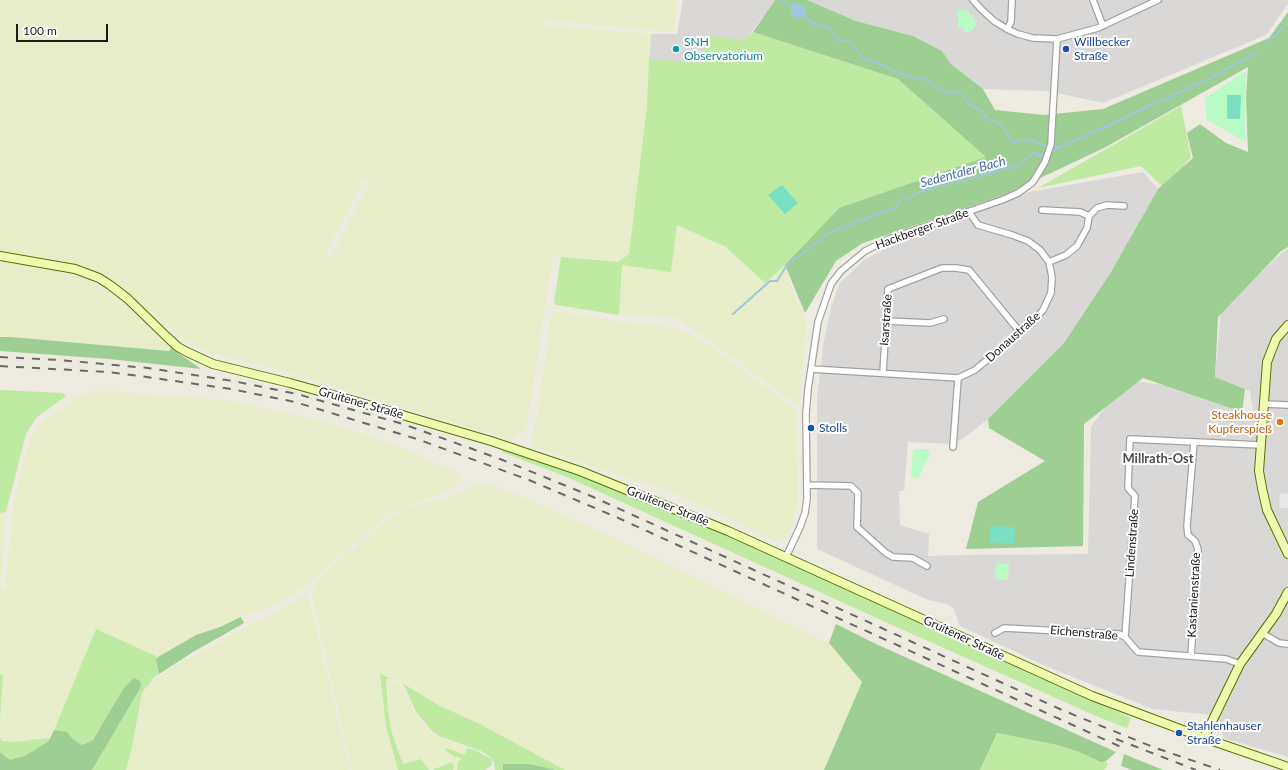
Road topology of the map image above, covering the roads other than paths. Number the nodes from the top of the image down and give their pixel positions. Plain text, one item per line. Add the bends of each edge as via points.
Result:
1 (973, 0) edge
2 (1012, 0) edge
3 (1092, 0) edge
4 (1158, 0) edge
5 (1103, 26) junction
6 (1007, 29) junction
7 (1056, 39) junction
8 (1124, 206) dead end
9 (1042, 210) dead end
10 (968, 212) junction
11 (1089, 216) junction
12 (0, 256) edge
13 (1049, 262) junction
14 (944, 319) dead end
15 (886, 321) junction
16 (1288, 325) edge
17 (1020, 332) junction
18 (811, 368) junction
19 (883, 373) junction
20 (958, 378) junction
21 (1264, 404) junction
22 (1288, 405) edge
23 (1194, 442) junction
24 (1261, 445) junction
25 (953, 447) dead end
26 (807, 484) junction
27 (1288, 554) edge
28 (786, 557) junction
29 (927, 566) dead end
30 (1288, 592) edge
31 (995, 633) dead end
32 (1262, 633) junction
33 (1125, 637) junction
34 (1288, 644) edge
35 (1191, 656) junction
36 (1240, 664) junction
37 (1204, 738) junction
38 (1288, 767) edge

1 - 6 street via 994,21
2 - 6 street via 1011,22
3 - 5 street
4 - 5 street
5 - 7 street
6 - 7 street via 1033,38
7 - 10 street, Hackberger Straße via 1051,144 1045,162 1032,183 1018,193
8 - 11 street via 1107,204 1097,208
9 - 11 street via 1080,212
10 - 13 street via 978,225 1028,241 1040,250
10 - 18 street, Hackberger Straße via 889,239 865,250 841,271 831,284 818,322
11 - 13 street via 1087,228 1077,246 1066,255
12 - 28 main road, Gruitener Straße via 88,273 110,285 172,342 213,364 290,383 498,443 617,485
13 - 17 street, Donaustraße via 1052,277 1050,293 1043,310
14 - 15 street via 930,323
15 - 17 street, Isarstraße via 888,289 942,268 956,268 969,270
15 - 19 street, Isarstraße
16 - 21 main road via 1276,339 1267,362
17 - 20 street, Donaustraße via 975,370
18 - 19 street, Donaustraße
18 - 26 street, Hackberger Straße via 806,414
19 - 20 street, Donaustraße
20 - 25 street
21 - 22 street
21 - 24 main road
23 - 24 street, Lindenstraße
23 - 33 street, Lindenstraße via 1130,438 1128,488 1135,496
23 - 35 street, Kastanienstraße via 1187,526 1188,535 1198,548
24 - 27 main road via 1259,470 1267,510
26 - 28 street, Hackberger Straße via 805,513
26 - 29 street via 851,486 858,493 857,527 893,557 913,558
28 - 37 main road, Gruitener Straße via 1074,688
30 - 32 main road
31 - 33 street, Eichenstraße via 1004,628 1119,634
32 - 34 street via 1279,643
32 - 36 main road
33 - 35 street, Eichenstraße via 1138,652
35 - 36 street, Eichenstraße via 1226,659
36 - 37 main road
37 - 38 main road, Gruitener Straße

